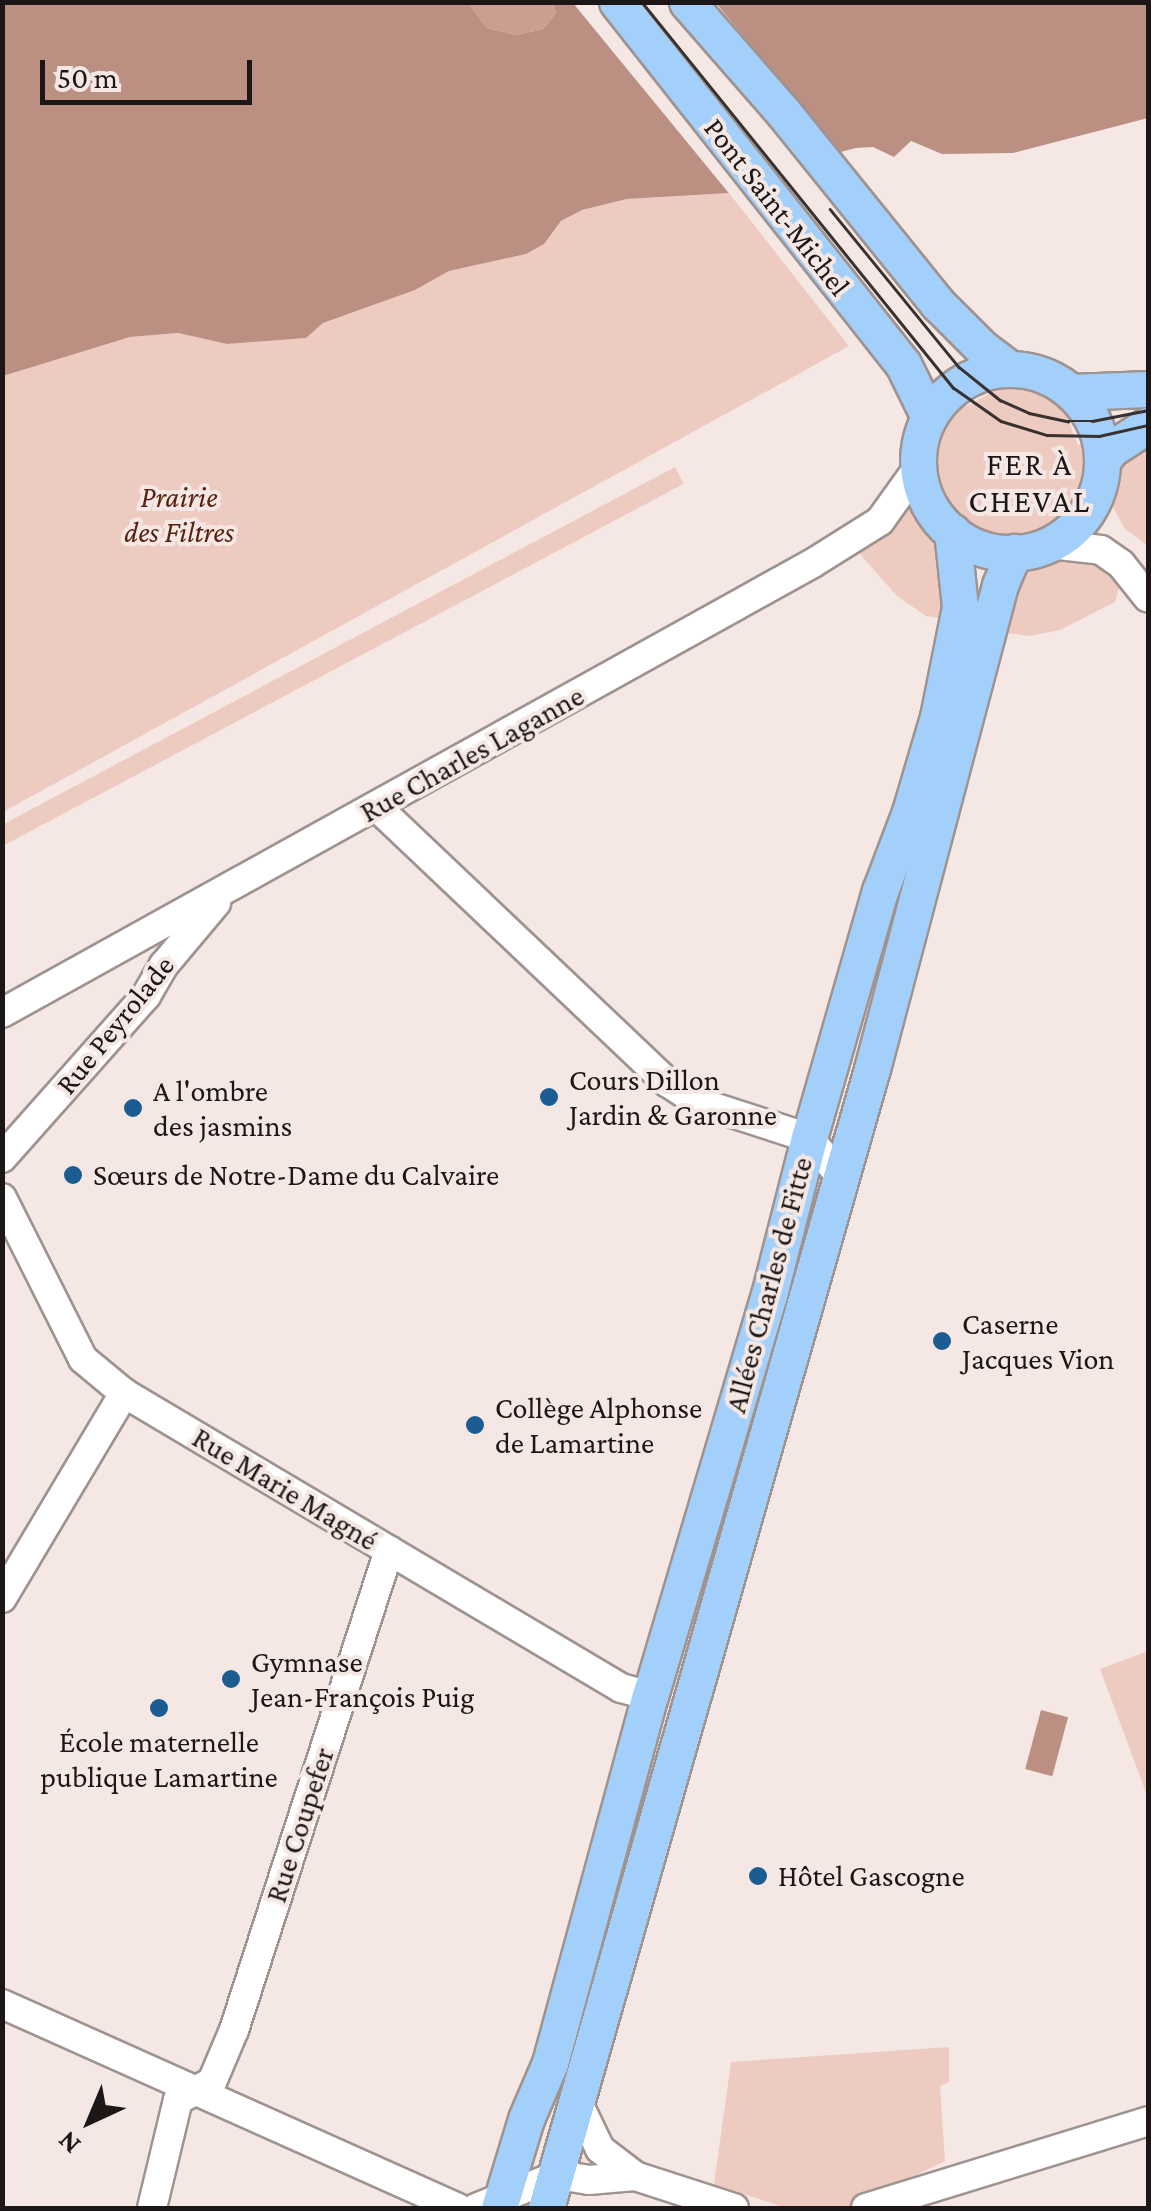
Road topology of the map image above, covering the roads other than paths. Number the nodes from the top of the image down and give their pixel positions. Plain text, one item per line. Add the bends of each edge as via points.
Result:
1 (616, 2) edge
2 (687, 2) edge
3 (1010, 369) junction
4 (1148, 389) edge
5 (1071, 392) junction
6 (929, 417) junction
7 (1148, 425) edge
8 (1102, 461) junction
9 (918, 468) junction
10 (952, 531) junction
11 (1050, 544) junction
12 (1014, 552) junction
13 (1148, 598) edge
14 (377, 807) junction
15 (227, 890) junction
16 (2, 1012) edge
17 (808, 1138) junction
18 (2, 1158) edge
19 (841, 1177) junction
20 (2, 1198) edge
21 (124, 1394) junction
22 (388, 1550) junction
23 (2, 1598) edge
24 (650, 1696) junction
25 (2, 2004) edge
26 (199, 2092) junction
27 (578, 2103) junction
28 (1148, 2121) edge
29 (635, 2176) junction
30 (552, 2192) edge
31 (492, 2205) edge
32 (152, 2208) edge
33 (457, 2208) edge
34 (734, 2208) edge
35 (866, 2208) edge

1 - 6 main road, Pont Saint-Michel via 903,364
2 - 3 main road, Pont Saint-Michel via 923,285
3 - 5 main road via 1033,372
3 - 6 main road via 970,378
4 - 5 main road
5 - 8 main road via 1099,436
6 - 9 main road
7 - 8 main road
8 - 11 main road via 1084,514
9 - 10 main road via 929,503
9 - 14 street, Rue Charles Laganne via 890,510 845,543
10 - 12 main road via 980,548
10 - 17 main road, Allées Charles de Fitte via 960,607 938,717
11 - 12 main road
11 - 13 street via 1101,550
12 - 19 main road, Allées Charles de Fitte
14 - 15 street, Rue Charles Laganne
14 - 17 street via 667,1082 698,1102
15 - 16 street, Rue Charles Laganne
15 - 18 street, Rue Peyrolade via 146,996
17 - 19 street
17 - 24 main road, Allées Charles de Fitte via 769,1295
19 - 27 main road, Allées Charles de Fitte
20 - 21 street, Rue Marie Magné via 83,1358
21 - 22 street, Rue Marie Magné
21 - 23 street
22 - 24 street, Rue Marie Magné via 621,1688
22 - 26 street, Rue Coupefer via 234,2030 212,2082
24 - 31 main road, Allées Charles de Fitte via 550,2063
25 - 26 street
26 - 32 street, Rue Coupefer via 178,2100
26 - 33 street
27 - 29 street via 600,2149
27 - 30 main road, Allées Charles de Fitte
28 - 35 street
29 - 30 street
29 - 34 street
30 - 31 street

